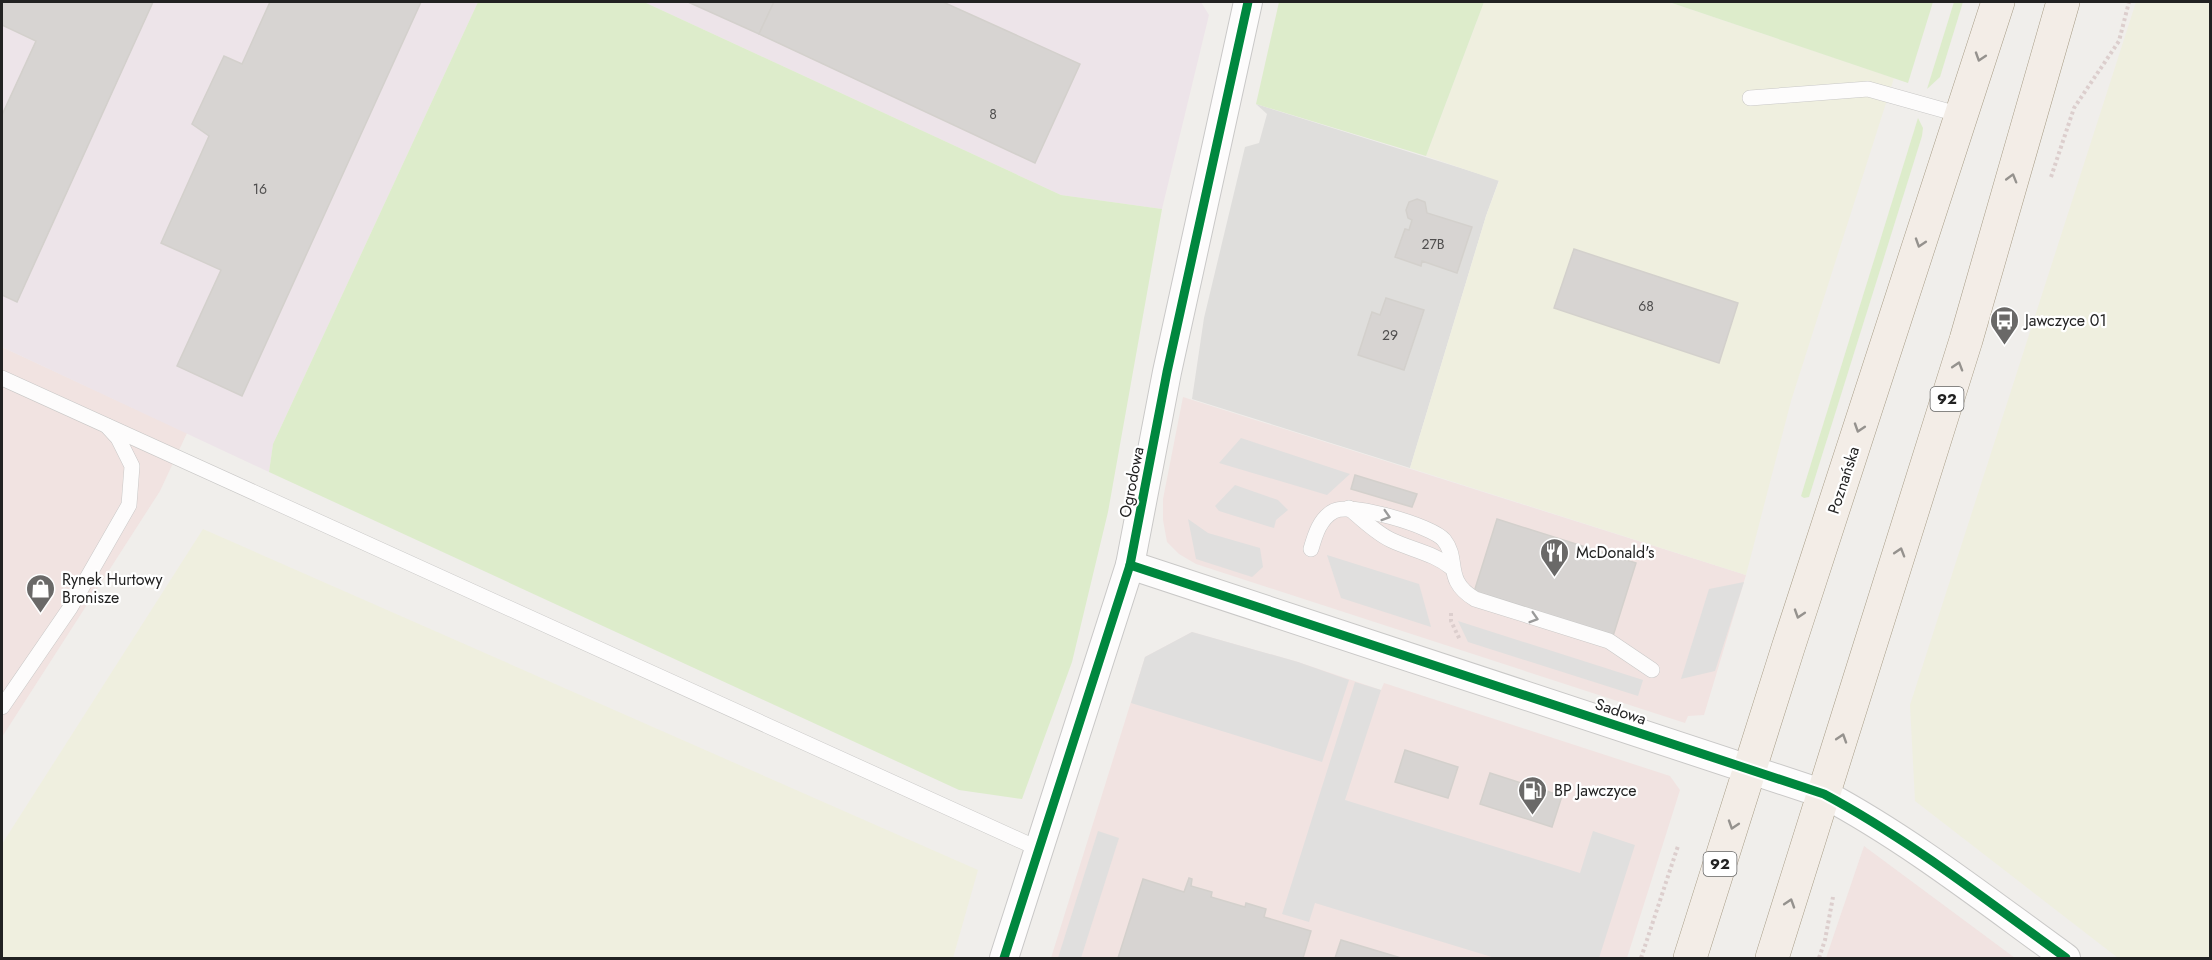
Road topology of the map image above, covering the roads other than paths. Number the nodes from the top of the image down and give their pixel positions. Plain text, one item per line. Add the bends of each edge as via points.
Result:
1 (1248, 2) edge
2 (1998, 2) edge
3 (2063, 2) edge
4 (1750, 98) dead end
5 (1961, 115) junction
6 (2, 378) edge
7 (105, 424) junction
8 (1350, 508) junction
9 (1311, 549) dead end
10 (1130, 565) junction
11 (1452, 568) junction
12 (1652, 670) dead end
13 (2, 707) edge
14 (1750, 770) junction
15 (1824, 794) junction
16 (1039, 849) junction
17 (1004, 958) edge
18 (1690, 958) edge
19 (1772, 958) edge
20 (2066, 958) edge

1 - 10 street, Ogrodowa via 1167,372
2 -> 5 main road, Poznańska / 92
15 -> 3 main road, 92 via 1966,340
4 - 5 lane via 1868,89
5 -> 14 main road, Poznańska / 92
6 - 7 lane
7 - 13 lane via 118,438 132,466 129,504 70,608
7 - 16 lane
8 - 9 lane via 1335,510 1323,520
8 - 11 lane via 1388,539 1443,560
8 -> 11 lane via 1432,530 1444,540
10 - 14 street, Sadowa
10 - 16 street, Ogrodowa
11 -> 12 lane via 1462,590 1475,599 1609,641
14 - 15 street, Sadowa
14 -> 18 main road, Poznańska / 92
19 -> 15 main road, 92
15 - 20 street, Sadowa via 1869,818
16 - 17 street, Ogrodowa

